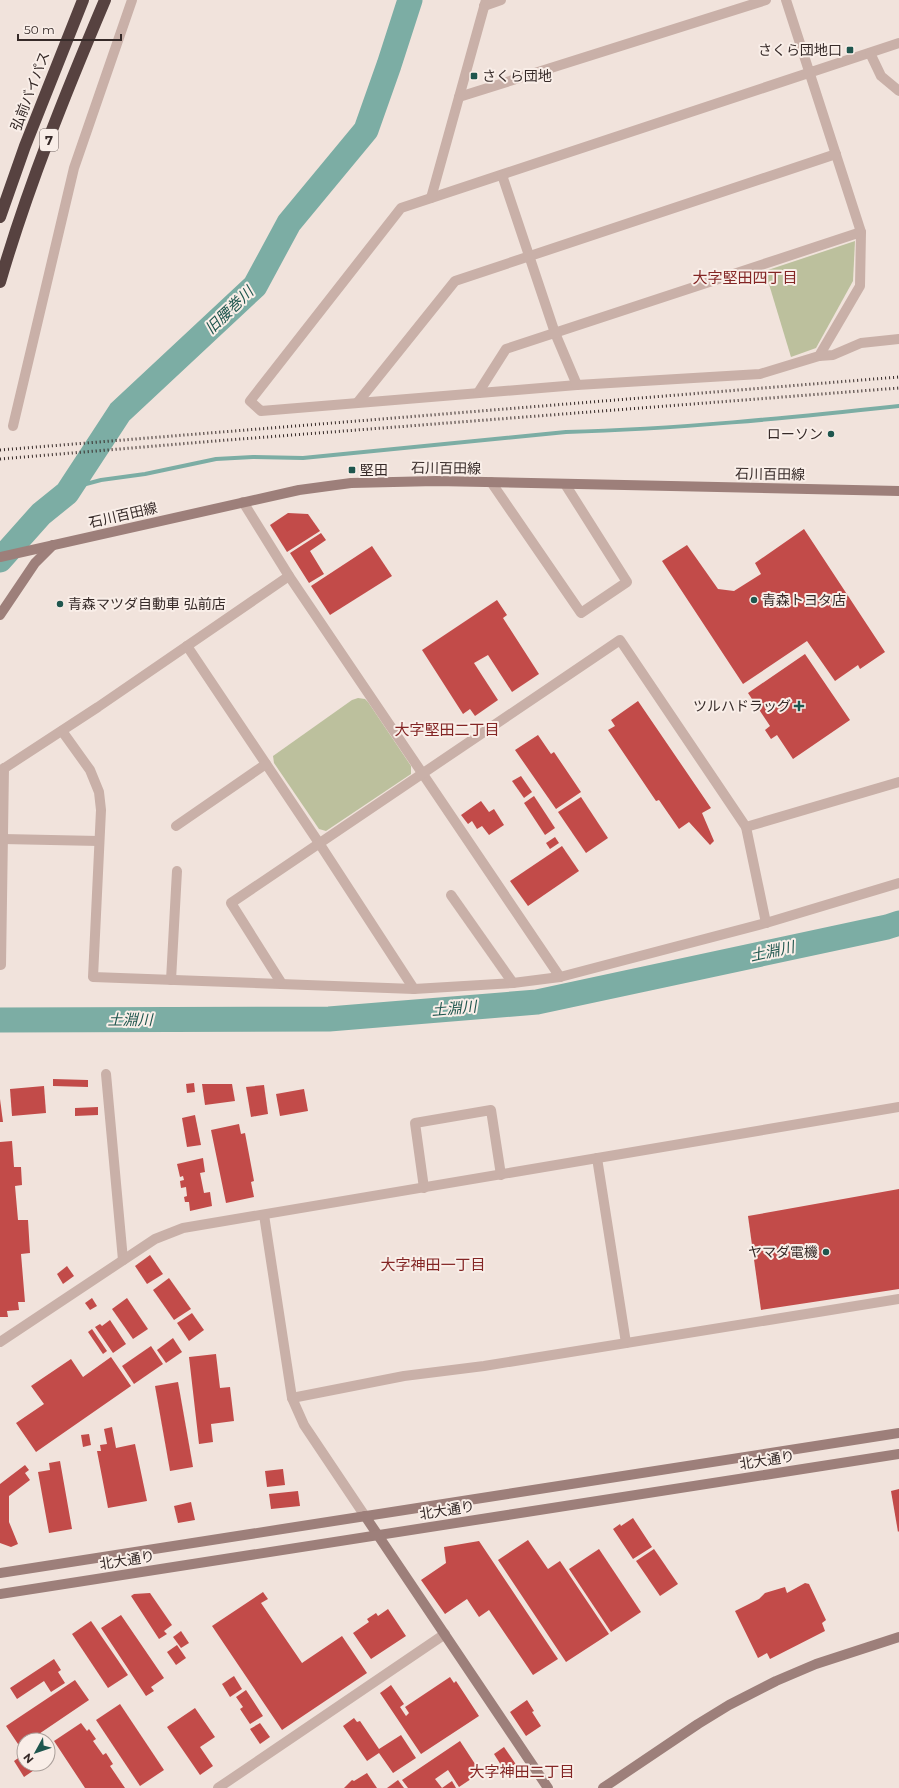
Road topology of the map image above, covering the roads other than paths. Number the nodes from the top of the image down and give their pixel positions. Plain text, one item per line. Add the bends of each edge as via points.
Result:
1 (83, 0) edge
2 (105, 0) edge
3 (132, 0) edge
4 (501, 0) edge
5 (766, 0) edge
6 (786, 0) edge
7 (485, 3) edge
8 (899, 43) edge
9 (870, 53) junction
10 (810, 74) junction
11 (899, 91) edge
12 (459, 98) junction
13 (836, 154) junction
14 (502, 175) junction
15 (431, 198) junction
16 (0, 217) edge
17 (861, 232) junction
18 (529, 256) junction
19 (0, 282) edge
20 (555, 333) junction
21 (899, 339) edge
22 (820, 356) junction
23 (577, 385) junction
24 (478, 393) junction
25 (358, 402) junction
26 (13, 426) dead end
27 (491, 482) junction
28 (565, 484) junction
29 (899, 491) edge
30 (243, 502) junction
31 (52, 545) junction
32 (0, 557) edge
33 (289, 576) junction
34 (0, 615) edge
35 (187, 646) junction
36 (62, 731) junction
37 (266, 764) junction
38 (2, 770) edge
39 (421, 774) junction
40 (899, 782) edge
41 (176, 826) dead end
42 (746, 827) junction
43 (3, 839) junction
44 (100, 841) junction
45 (319, 843) junction
46 (177, 871) dead end
47 (899, 883) edge
48 (450, 895) dead end
49 (766, 923) junction
50 (1, 965) dead end
51 (560, 978) junction
52 (172, 980) junction
53 (513, 983) junction
54 (282, 984) junction
55 (414, 989) junction
56 (106, 1074) dead end
57 (899, 1107) edge
58 (597, 1158) junction
59 (501, 1175) junction
60 (424, 1188) junction
61 (264, 1215) junction
62 (123, 1260) junction
63 (899, 1299) edge
64 (0, 1342) edge
65 (626, 1343) junction
66 (292, 1398) junction
67 (899, 1433) edge
68 (899, 1454) edge
69 (365, 1516) junction
70 (378, 1535) junction
71 (0, 1573) edge
72 (0, 1594) edge
73 (445, 1634) junction
74 (899, 1637) edge
75 (218, 1788) edge
76 (548, 1788) edge
77 (603, 1788) edge

1 - 16 highway, 弘前バイパス / 7 via 25,146
2 - 19 highway, 7 via 37,171
3 - 26 street via 74,168
4 - 7 street
5 - 12 street
6 - 10 street
7 - 12 street
8 - 9 street
9 - 10 street
9 - 11 street via 881,76
10 - 13 street
10 - 14 street
12 - 15 street
13 - 17 street
13 - 18 street
14 - 15 street
14 - 18 street
15 - 25 street via 401,208 250,401 261,411
17 - 20 street
17 - 22 street via 860,286
18 - 20 street
18 - 25 street via 454,280
20 - 23 street
20 - 24 street via 506,349
21 - 22 street via 861,343 833,355
22 - 23 street via 760,374
23 - 24 street
24 - 25 street
27 - 28 street, 石川百田線
27 - 28 street via 581,613 627,582
27 - 30 street, 石川百田線 via 351,483 299,490
28 - 29 street, 石川百田線
30 - 31 street, 石川百田線
30 - 33 street
31 - 32 street, 石川百田線
31 - 34 street via 35,563
33 - 35 street
33 - 39 street
35 - 36 street
35 - 37 street
36 - 38 street
36 - 44 street via 90,770 98,792 101,810
37 - 41 street
37 - 45 street
38 - 43 street
39 - 42 street via 620,640
39 - 45 street
39 - 51 street
40 - 42 street
42 - 49 street
43 - 44 street
43 - 50 street
44 - 52 street via 93,977
45 - 54 street via 231,903
45 - 55 street
46 - 52 street
47 - 49 street
48 - 53 street
49 - 51 street
51 - 53 street
52 - 54 street
53 - 55 street
54 - 55 street
56 - 62 street
57 - 58 street
58 - 59 street
58 - 65 street
59 - 60 street
59 - 60 street via 491,1110 415,1123
60 - 61 street
61 - 62 street via 183,1228 155,1238
61 - 66 street
62 - 64 street
63 - 65 street
65 - 66 street via 404,1376
66 - 69 street via 304,1425
67 - 69 street
68 - 70 street, 北大通り
69 - 70 street
69 - 71 street
70 - 72 street, 北大通り
70 - 73 street
73 - 75 street
73 - 76 street
74 - 77 street via 816,1664 735,1702

